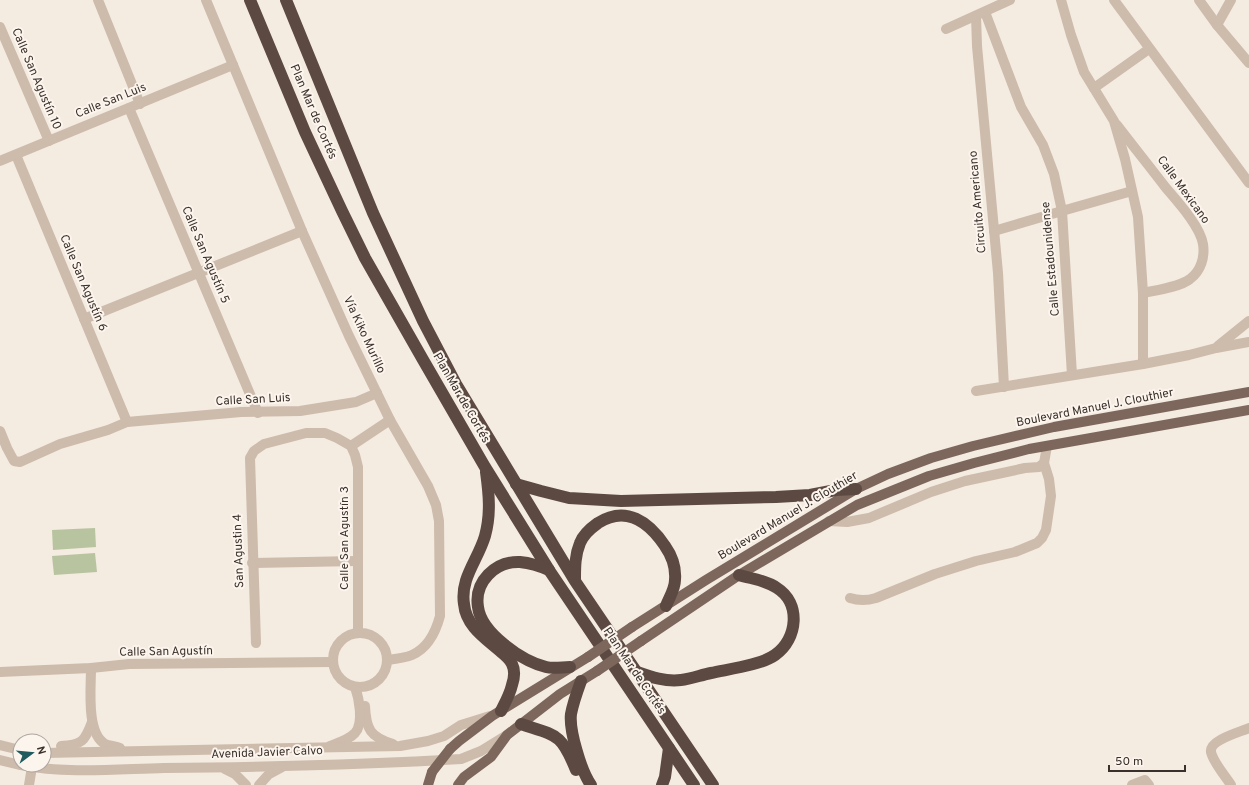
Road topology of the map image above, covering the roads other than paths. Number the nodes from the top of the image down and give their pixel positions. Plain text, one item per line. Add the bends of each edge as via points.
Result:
1 (98, 0) edge
2 (206, 0) edge
3 (250, 0) edge
4 (286, 0) edge
5 (1010, 0) edge
6 (1061, 0) edge
7 (1114, 0) edge
8 (1199, 0) edge
9 (1231, 0) edge
10 (980, 14) junction
11 (1217, 25) junction
12 (0, 27) edge
13 (946, 30) dead end
14 (1149, 49) junction
15 (1249, 63) edge
16 (233, 65) junction
17 (1094, 88) junction
18 (140, 104) junction
19 (129, 108) junction
20 (1114, 121) junction
21 (49, 141) junction
22 (16, 155) junction
23 (0, 161) edge
24 (1249, 183) edge
25 (1132, 191) junction
26 (1062, 211) junction
27 (302, 231) junction
28 (994, 232) junction
29 (198, 273) junction
30 (1143, 293) junction
31 (84, 319) junction
32 (1249, 321) edge
33 (1249, 342) edge
34 (1216, 348) junction
35 (1143, 364) junction
36 (1072, 375) junction
37 (1004, 387) junction
38 (976, 391) dead end
39 (1249, 392) edge
40 (377, 393) junction
41 (1249, 410) edge
42 (258, 413) junction
43 (390, 420) junction
44 (127, 422) junction
45 (0, 431) edge
46 (350, 446) junction
47 (1047, 446) junction
48 (3, 449) edge
49 (1044, 463) junction
50 (485, 467) junction
51 (516, 484) junction
52 (856, 489) junction
53 (829, 521) junction
54 (357, 561) junction
55 (252, 563) junction
56 (549, 570) junction
57 (739, 575) junction
58 (575, 580) junction
59 (850, 598) dead end
60 (666, 606) junction
61 (358, 632) junction
62 (256, 643) dead end
63 (387, 660) junction
64 (332, 662) junction
65 (570, 667) junction
66 (91, 668) junction
67 (0, 672) edge
68 (637, 672) junction
69 (580, 681) junction
70 (360, 687) junction
71 (497, 713) junction
72 (92, 722) junction
73 (521, 724) junction
74 (1249, 728) edge
75 (507, 735) junction
76 (0, 745) edge
77 (400, 746) junction
78 (12, 748) edge
79 (52, 748) edge
80 (327, 748) junction
81 (669, 748) junction
82 (133, 751) junction
83 (52, 752) edge
84 (0, 760) edge
85 (12, 763) edge
86 (283, 766) junction
87 (52, 768) edge
88 (223, 768) junction
89 (31, 773) edge
90 (1147, 782) edge
91 (29, 785) edge
92 (246, 785) edge
93 (259, 785) edge
94 (428, 785) edge
95 (458, 785) edge
96 (582, 785) edge
97 (591, 785) edge
98 (662, 785) edge
99 (694, 785) edge
100 (713, 785) edge
101 (1132, 785) edge
102 (1231, 785) edge

1 - 18 street
2 - 16 street, Vía Kiko Murillo
3 - 50 highway, Plan Mar de Cortés via 306,132 365,258
4 - 51 highway, Plan Mar de Cortés via 373,213 423,321 456,384
5 - 10 street
6 - 17 street, Calle Mexicano via 1081,64
7 - 14 street
8 - 11 street
9 - 11 street
10 - 13 street
10 - 26 street, Calle Estadounidense via 1021,107 1043,145 1054,174
10 - 28 street, Circuito Americano via 977,46
11 - 15 street
12 - 21 street, Calle San Agustín 10
14 - 17 street
14 - 24 street
16 - 18 street, Calle San Luis
16 - 27 street, Vía Kiko Murillo
17 - 20 street, Calle Mexicano
18 - 19 street, Calle San Luis
19 - 21 street, Calle San Luis
19 - 29 street, Calle San Agustín 5
20 - 25 street, Calle Mexicano
20 - 30 street, Calle Mexicano via 1185,211 1203,242 1204,256 1199,269 1190,280
21 - 22 street, Calle San Luis
22 - 23 street, Calle San Luis
22 - 31 street, Calle San Agustín 6
25 - 26 street
25 - 30 street, Calle Mexicano via 1138,217
26 - 28 street
26 - 36 street, Calle Estadounidense
27 - 29 street
27 - 40 street, Vía Kiko Murillo
28 - 37 street, Circuito Americano
29 - 31 street
29 - 42 street, Calle San Agustín 5
30 - 35 street, Calle Mexicano
31 - 44 street, Calle San Agustín 6
32 - 34 street
33 - 34 street
34 - 35 street
35 - 36 street
36 - 37 street
37 - 38 street
39 - 52 main road, Boulevard Manuel J. Clouthier via 1054,428 973,446 930,458
40 - 42 street, Calle San Luis via 356,402 300,411
40 - 43 street, Vía Kiko Murillo
41 - 47 main road
42 - 44 street, Calle San Luis via 235,412
43 - 46 street
43 - 63 street, Vía Kiko Murillo via 428,486 436,505 439,521 440,616 430,640 419,650 412,655
44 - 48 street, Calle San Luis via 60,444 20,462 14,461
45 - 48 street
46 - 54 street, Calle San Agustín 3 via 358,467
46 - 55 street, San Agustin 4 via 325,433 306,433 264,444 254,450 250,458
47 - 49 street
47 - 53 main road via 929,476 857,505
49 - 53 street via 1039,467 965,481 869,518 847,522
49 - 59 street via 1051,496 1046,530 1036,543 1015,552 935,574 876,598 858,601
50 - 56 highway, Plan Mar de Cortés
50 - 71 highway via 489,519 485,536 466,577 464,605 470,623 507,657 514,668 512,686
51 - 52 highway via 569,498 621,501 776,497
51 - 58 highway, Plan Mar de Cortés
52 - 60 main road, Boulevard Manuel J. Clouthier
53 - 57 main road
54 - 55 street
54 - 61 street, Calle San Agustín 3
55 - 62 street, San Agustin 4
56 - 65 highway via 519,562 495,569 481,586 478,607 483,621 491,632 516,653 548,668
56 - 81 highway, Plan Mar de Cortés
57 - 68 highway via 768,583 783,592 791,602 794,628 790,639 780,651 774,656 752,664 681,680 656,678
57 - 69 main road, bridge
58 - 60 highway via 578,547 590,528 615,515 633,517 647,526 670,553 675,580
58 - 68 highway, Plan Mar de Cortés
60 - 65 main road, Boulevard Manuel J. Clouthier, bridge via 588,658
61 - 63 street via 367,633 382,643
61 - 64 street via 342,638 336,645
63 - 70 street via 383,674 378,680
64 - 66 street, Calle San Agustín via 129,664
64 - 70 street via 340,678 347,684
65 - 71 main road, Boulevard Manuel J. Clouthier
66 - 67 street, Calle San Agustín
66 - 72 street
68 - 100 highway, Plan Mar de Cortés
69 - 73 main road
69 - 97 highway via 571,716 576,747 584,774
70 - 77 street via 369,729 376,737
70 - 80 street via 360,719 357,730 352,736
71 - 77 street, Avenida Javier Calvo via 461,725 444,736
71 - 94 main road, Boulevard Manuel J. Clouthier, bridge via 450,749 432,772
72 - 79 street via 87,736 76,745
72 - 82 street via 96,735 105,744
73 - 75 main road
73 - 96 highway via 559,738 568,750
74 - 102 street via 1212,746 1211,752
75 - 86 street, Avenida Javier Calvo via 481,751 461,759
75 - 95 main road via 491,757 464,777
76 - 78 street
77 - 80 street, Avenida Javier Calvo
80 - 82 street, Avenida Javier Calvo
81 - 98 highway
81 - 99 highway, Plan Mar de Cortés
82 - 83 street, Avenida Javier Calvo
84 - 85 street, Avenida Javier Calvo
86 - 88 street, Avenida Javier Calvo
86 - 93 street via 269,774
87 - 88 street, Avenida Javier Calvo
88 - 92 street via 235,774
89 - 91 street
90 - 101 street

